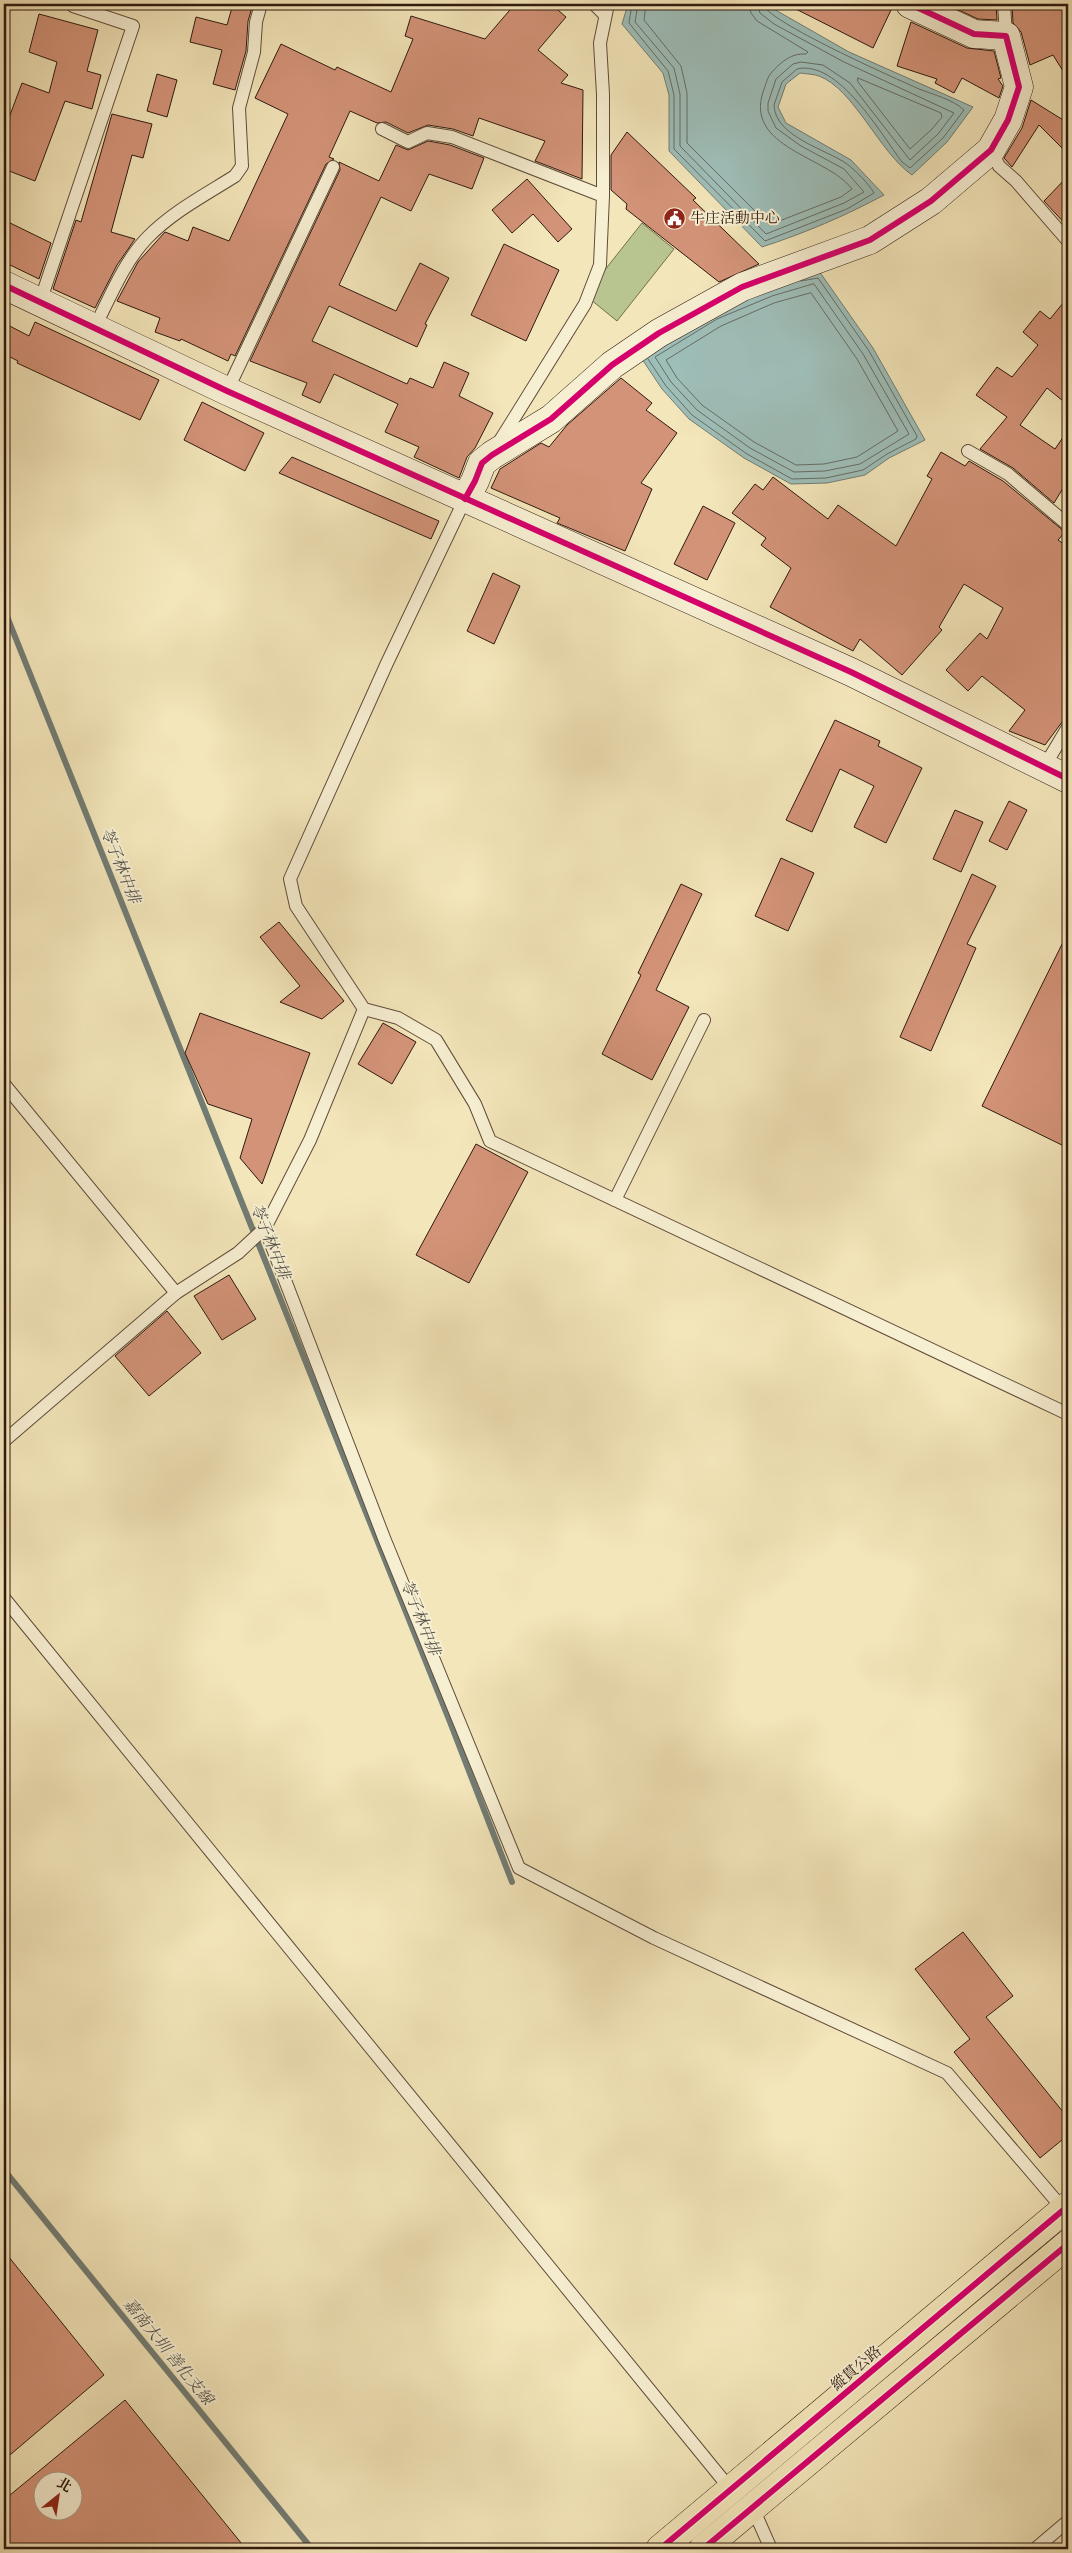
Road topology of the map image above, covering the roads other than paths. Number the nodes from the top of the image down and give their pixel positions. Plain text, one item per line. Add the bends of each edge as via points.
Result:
1 (261, 4) edge
2 (594, 4) edge
3 (911, 4) edge
4 (1004, 4) edge
5 (73, 6) dead end
6 (607, 9) edge
7 (1006, 36) junction
8 (382, 130) dead end
9 (991, 150) junction
10 (333, 167) dead end
11 (603, 196) junction
12 (1068, 241) edge
13 (4, 285) edge
14 (40, 302) junction
15 (95, 328) junction
16 (227, 391) junction
17 (968, 451) dead end
18 (492, 455) junction
19 (466, 499) junction
20 (1068, 525) edge
21 (1068, 727) edge
22 (1056, 773) edge
23 (364, 1009) junction
24 (704, 1020) dead end
25 (4, 1084) edge
26 (615, 1200) junction
27 (263, 1231) junction
28 (176, 1293) junction
29 (1068, 1414) edge
30 (4, 1441) edge
31 (4, 1598) edge
32 (1066, 2208) edge
33 (1068, 2244) edge
34 (730, 2490) junction
35 (754, 2507) junction
36 (1068, 2521) edge
37 (660, 2549) edge
38 (703, 2549) edge
39 (771, 2549) edge
40 (1035, 2549) edge

1 - 15 lane via 252,60 239,108 242,166 235,176 172,216 146,238 125,268
2 - 6 lane
3 - 7 street via 974,34
4 - 7 lane
5 - 14 lane via 133,26
6 - 11 lane via 600,43
7 - 9 street via 1019,87 1008,120
8 - 11 lane via 408,142 426,133 452,137
9 - 12 lane via 999,166
9 - 18 street via 931,201 870,240 742,287 660,333 612,365 551,420
10 - 16 lane
11 - 18 lane via 600,265 585,304
13 - 14 street
14 - 15 street
15 - 16 street
16 - 19 street
17 - 20 lane via 1008,474
18 - 19 street via 482,463
19 - 22 street via 851,672
19 - 23 lane via 387,663 290,879 296,906
21 - 22 lane
23 - 26 lane via 398,1018 436,1040 475,1104 490,1141
23 - 27 lane via 310,1140
24 - 26 lane
25 - 28 lane
26 - 29 lane
27 - 28 lane via 238,1253
27 - 32 lane via 519,1868 654,1938 947,2073
28 - 30 lane
31 - 34 lane
32 - 34 main road, 縱貫公路
33 - 35 main road
34 - 35 lane
34 - 37 main road, 縱貫公路
35 - 38 main road
35 - 39 lane
36 - 40 lane

